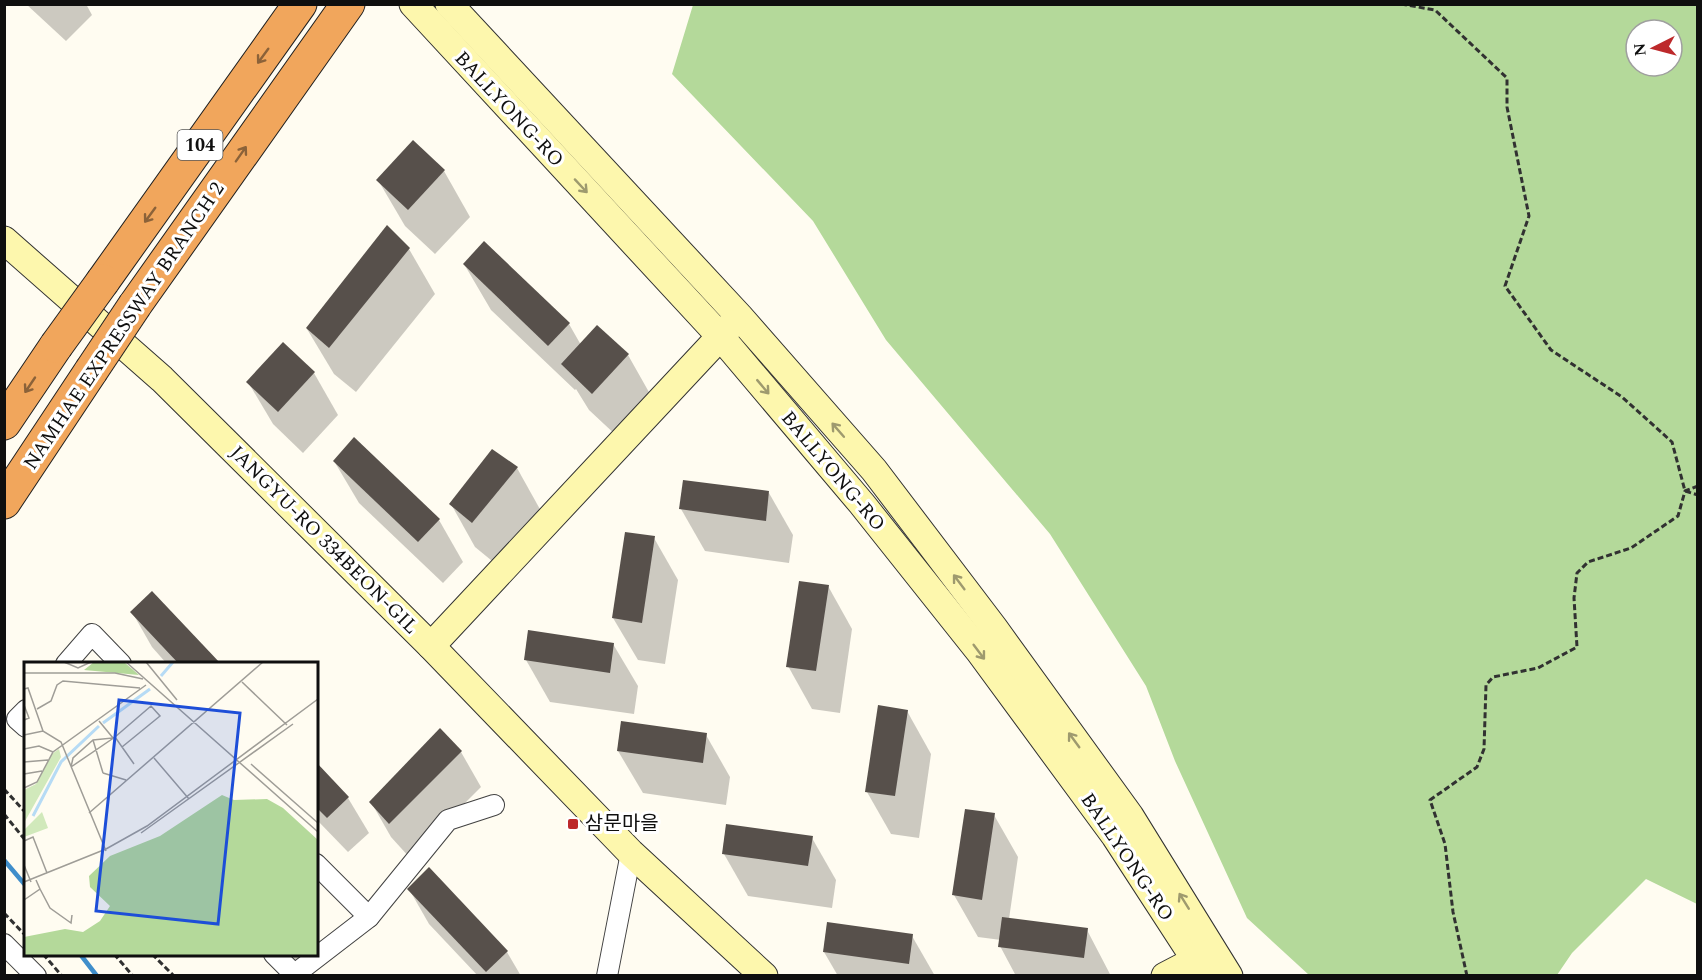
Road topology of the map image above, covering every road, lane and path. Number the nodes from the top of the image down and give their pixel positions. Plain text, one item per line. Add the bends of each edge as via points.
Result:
1 (348, 4) edge
2 (413, 4) edge
3 (449, 4) edge
4 (1401, 4) edge
5 (299, 6) edge
6 (4, 240) edge
7 (739, 316) junction
8 (720, 336) junction
9 (4, 423) edge
10 (1698, 486) edge
11 (1685, 491) junction
12 (1698, 495) edge
13 (4, 502) edge
14 (431, 646) junction
15 (67, 662) edge
16 (120, 662) edge
17 (24, 712) edge
18 (24, 725) edge
19 (4, 789) edge
20 (494, 805) dead end
21 (24, 811) edge
22 (4, 814) edge
23 (24, 839) edge
24 (631, 853) junction
25 (318, 866) edge
26 (4, 913) edge
27 (369, 917) junction
28 (24, 934) edge
29 (4, 944) edge
30 (45, 956) edge
31 (116, 956) edge
32 (154, 956) edge
33 (276, 956) edge
34 (1211, 968) edge
35 (36, 975) edge
36 (63, 975) edge
37 (132, 975) edge
38 (174, 975) edge
39 (295, 975) edge
40 (607, 975) edge
41 (764, 975) edge
42 (1165, 975) edge
43 (1467, 975) edge

13 -> 1 highway, NAMHAE EXPRESSWAY BRANCH 2 / 104, bridge via 135,305
2 -> 8 street, BALLYONG-RO
3 - 7 street, BALLYONG-RO
4 - 11 path via 1435,10 1507,78 1507,107 1529,216 1505,286 1551,350 1622,398 1672,442
5 -> 9 highway, NAMHAE EXPRESSWAY BRANCH 2 / 104, bridge
6 - 14 street, JANGYU-RO 334BEON-GIL via 162,379
7 - 8 street
34 -> 7 street, BALLYONG-RO via 1130,816 994,628 874,470
8 - 14 street
8 -> 34 street, BALLYONG-RO via 979,651
10 - 11 path
11 - 12 path
11 - 43 path via 1678,516 1631,548 1588,562 1577,573 1577,647 1538,668 1493,677 1486,685 1484,749 1477,767 1430,800 1445,844 1453,912
14 - 24 street, JANGYU-RO 334BEON-GIL
15 - 16 street via 92,634
17 - 18 street via 17,719
19 - 21 path
20 - 27 street via 448,819
22 - 23 path
24 - 40 street
24 - 41 street, JANGYU-RO 334BEON-GIL
25 - 27 street
26 - 28 path
27 - 39 street
29 - 35 street
30 - 36 path
31 - 37 path
32 - 38 path
33 - 39 street
34 - 42 street

